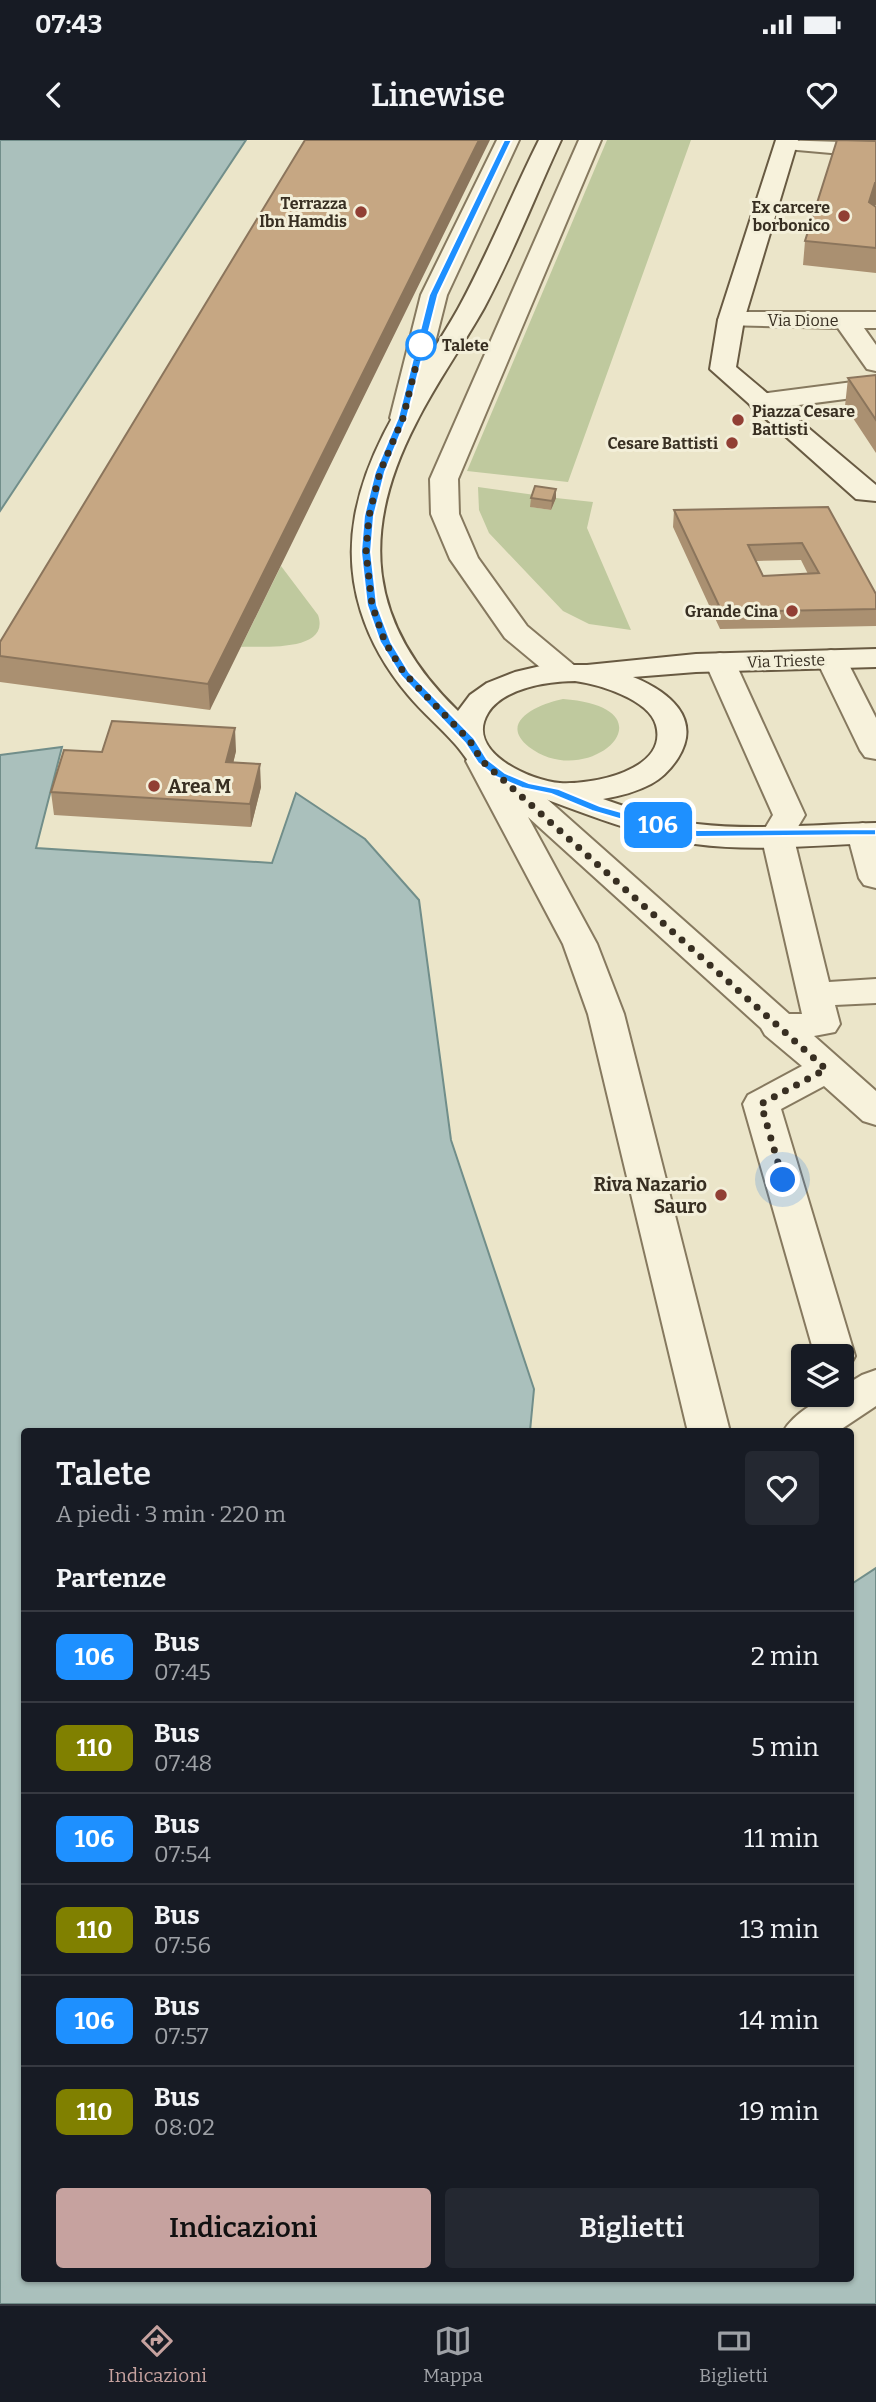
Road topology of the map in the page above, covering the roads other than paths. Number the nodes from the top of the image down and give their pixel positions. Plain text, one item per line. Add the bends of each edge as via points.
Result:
1 (508, 140) edge
2 (550, 140) edge
3 (590, 140) edge
4 (787, 141) edge
5 (874, 147) edge
6 (731, 320) junction
7 (845, 320) junction
8 (876, 320) edge
9 (876, 363) edge
10 (876, 387) edge
11 (761, 402) junction
12 (403, 418) junction
13 (873, 499) edge
14 (876, 658) edge
15 (831, 659) junction
16 (708, 663) junction
17 (571, 672) junction
18 (665, 711) junction
19 (876, 750) edge
20 (484, 759) junction
21 (555, 792) junction
22 (869, 833) edge
23 (777, 835) junction
24 (876, 878) edge
25 (876, 991) edge
26 (815, 994) junction
27 (779, 1027) junction
28 (826, 1069) junction
29 (876, 1112) edge
30 (831, 1344) edge
31 (855, 1390) edge
32 (708, 1428) edge
33 (809, 1428) edge

1 - 12 street via 434,295
2 - 12 street via 485,284
3 - 17 street via 444,479 445,514 464,559 516,632
4 - 5 street
4 - 6 street
6 - 7 street, Via Dione
6 - 11 street via 723,369
7 - 8 street, Via Dione
7 - 9 street
10 - 11 street
11 - 13 street
12 - 20 street via 380,472 369,516 366,552 372,605 385,642 404,673
14 - 15 street, Via Trieste
15 - 16 street, Via Trieste
15 - 19 street
16 - 17 street, Via Trieste
16 - 18 street via 680,673
16 - 23 street via 789,815
17 - 18 street via 613,679 644,692
17 - 20 street via 512,682 485,697 470,718
18 - 21 street via 673,731 669,752 652,771 625,784 591,792
20 - 21 street via 526,786
20 - 27 street
20 - 32 street via 580,944 606,1014
21 - 23 street via 596,809 697,834
22 - 23 street
22 - 24 street
23 - 26 street
25 - 26 street
26 - 27 street via 822,1024
27 - 28 street
28 - 29 street
28 - 30 street via 761,1104
31 - 33 street

